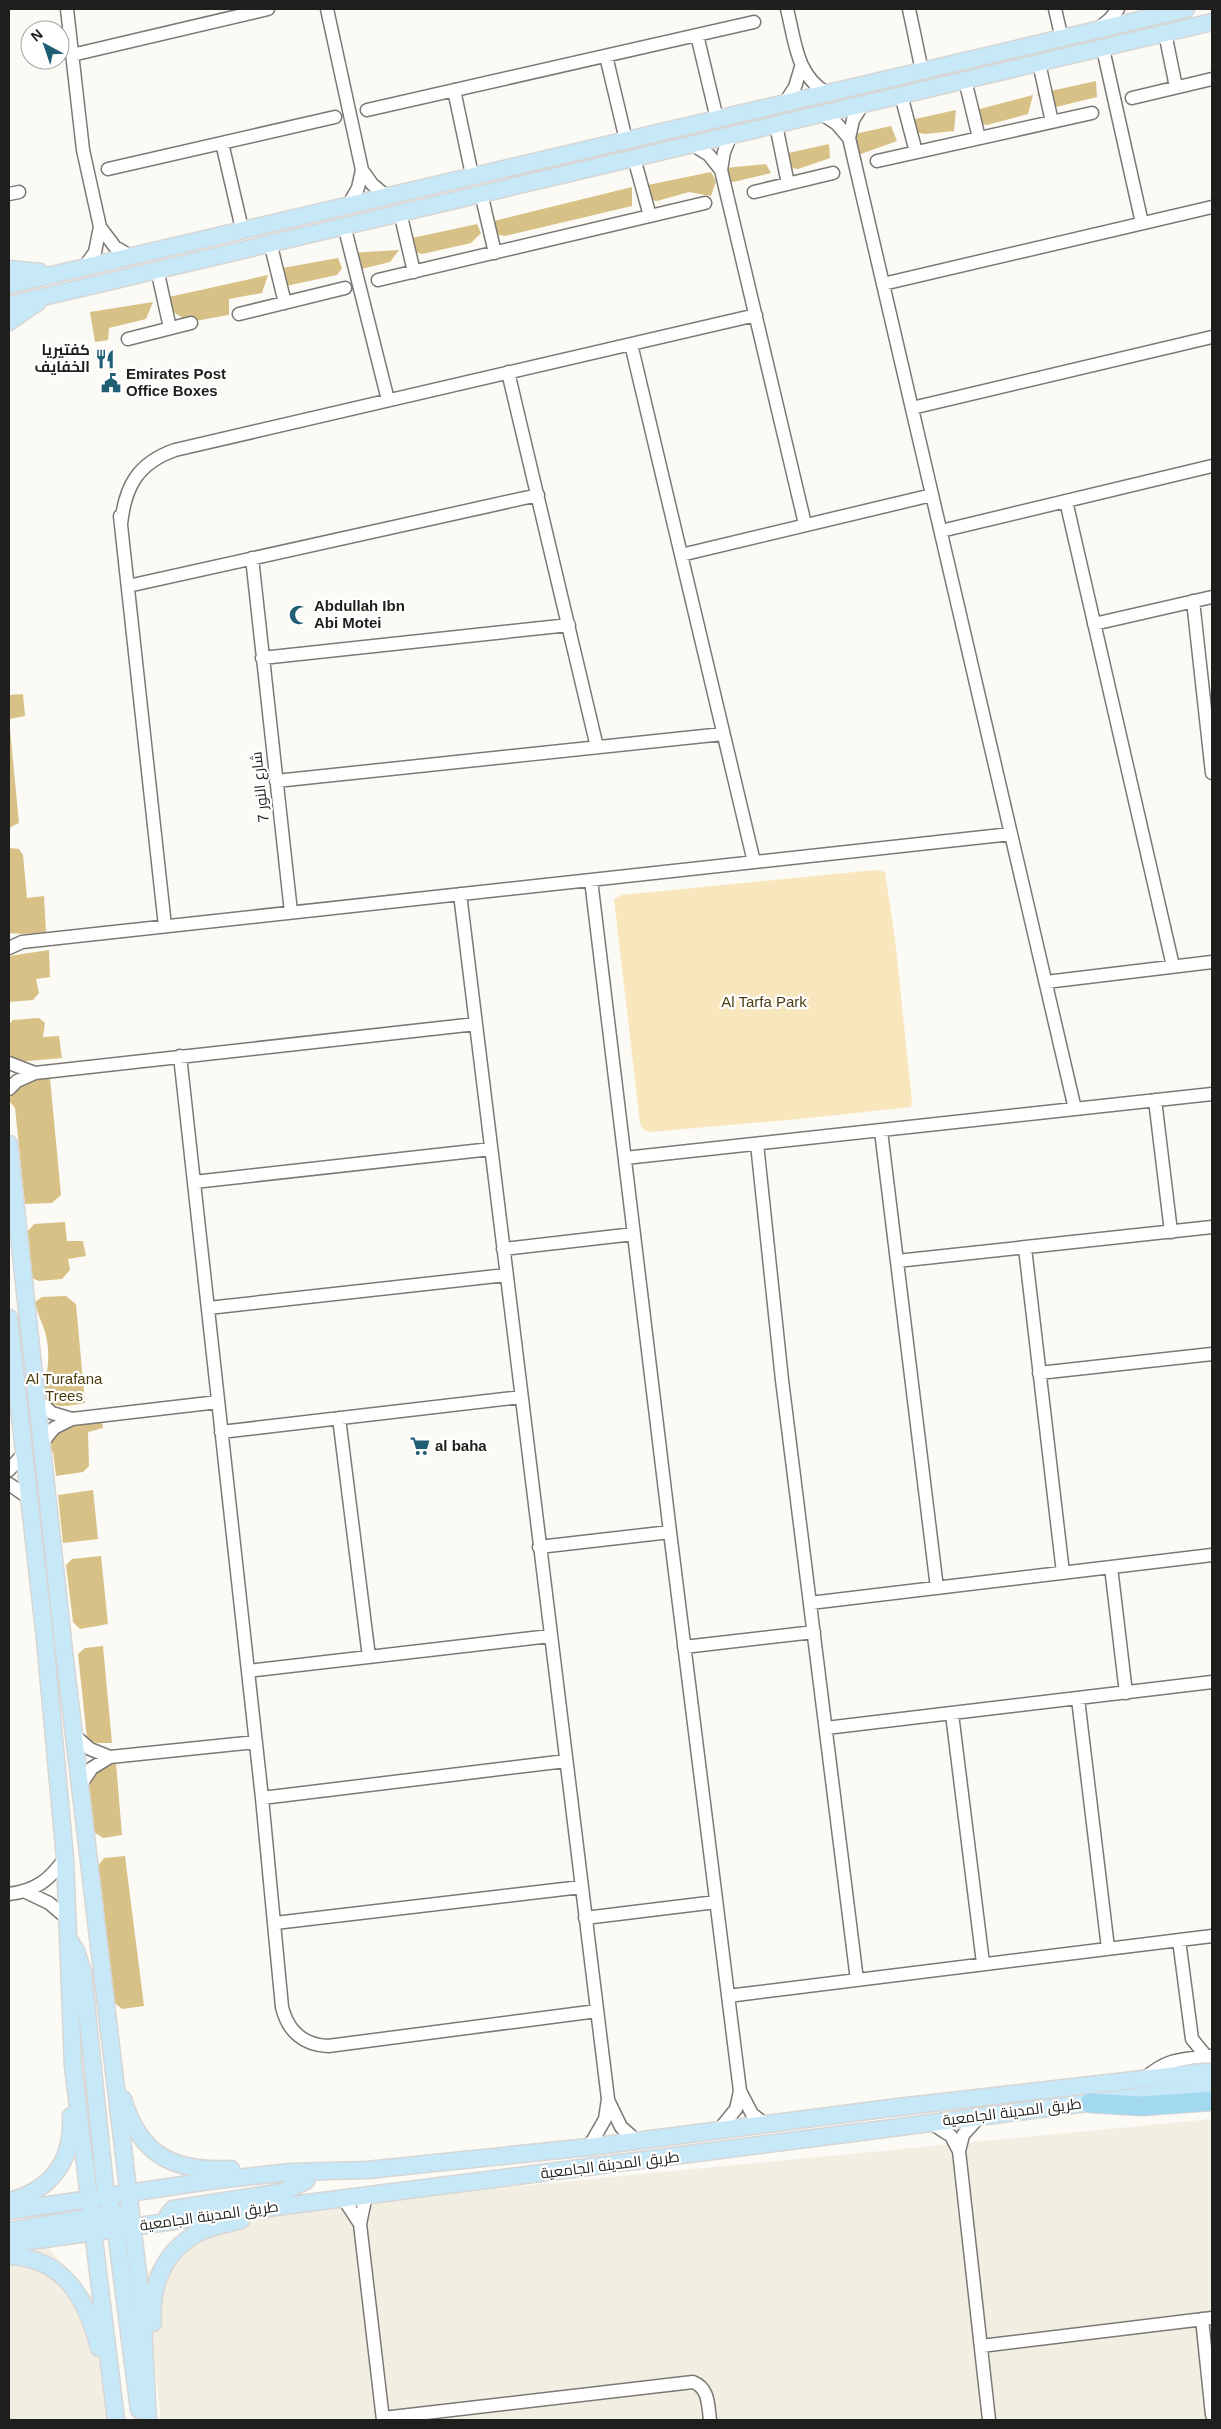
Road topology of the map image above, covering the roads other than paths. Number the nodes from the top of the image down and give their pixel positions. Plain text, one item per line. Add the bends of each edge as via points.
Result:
1 (67, 9) edge
2 (268, 9) edge
3 (327, 9) edge
4 (787, 9) edge
5 (909, 9) edge
6 (1055, 9) edge
7 (1118, 9) edge
8 (1186, 9) edge
9 (253, 10) edge
10 (754, 22) dead end
11 (1212, 22) edge
12 (1092, 32) junction
13 (1165, 33) junction
14 (697, 35) junction
15 (1062, 39) junction
16 (1103, 49) junction
17 (72, 55) junction
18 (606, 56) junction
19 (1057, 59) junction
20 (1039, 64) junction
21 (801, 68) junction
22 (922, 71) junction
23 (1212, 79) edge
24 (965, 80) junction
25 (1176, 87) junction
26 (454, 90) junction
27 (827, 93) junction
28 (901, 95) junction
29 (1132, 98) dead end
30 (784, 104) junction
31 (863, 104) junction
32 (368, 110) dead end
33 (1092, 113) dead end
34 (822, 114) junction
35 (335, 117) dead end
36 (717, 119) junction
37 (1052, 122) junction
38 (776, 125) junction
39 (731, 135) junction
40 (849, 138) junction
41 (979, 138) junction
42 (626, 140) junction
43 (222, 143) junction
44 (693, 144) junction
45 (916, 152) junction
46 (560, 155) junction
47 (634, 158) junction
48 (877, 161) dead end
49 (108, 169) dead end
50 (362, 170) junction
51 (721, 170) junction
52 (833, 173) dead end
53 (472, 175) junction
54 (788, 184) junction
55 (509, 186) junction
56 (754, 192) dead end
57 (481, 193) junction
58 (386, 196) junction
59 (705, 203) dead end
60 (349, 204) junction
61 (1212, 207) edge
62 (400, 212) junction
63 (650, 216) junction
64 (1142, 223) junction
65 (344, 225) junction
66 (100, 227) junction
67 (242, 229) junction
68 (312, 232) junction
69 (270, 242) junction
70 (495, 253) junction
71 (130, 256) junction
72 (85, 266) junction
73 (9, 268) edge
74 (157, 269) junction
75 (414, 272) junction
76 (55, 274) junction
77 (378, 280) dead end
78 (882, 284) junction
79 (9, 285) edge
80 (345, 288) dead end
81 (48, 295) junction
82 (284, 303) junction
83 (9, 305) edge
84 (239, 314) dead end
85 (756, 315) junction
86 (9, 322) edge
87 (192, 323) dead end
88 (170, 328) junction
89 (1212, 337) edge
90 (128, 338) dead end
91 (631, 344) junction
92 (508, 372) junction
93 (388, 400) junction
94 (912, 408) junction
95 (1212, 466) edge
96 (538, 495) junction
97 (932, 495) junction
98 (1066, 501) junction
99 (805, 524) junction
100 (941, 531) junction
101 (681, 555) junction
102 (252, 558) junction
103 (128, 586) junction
104 (1212, 596) edge
105 (1193, 601) junction
106 (1094, 624) junction
107 (569, 625) junction
108 (262, 658) junction
109 (724, 734) junction
110 (597, 747) junction
111 (1212, 773) edge
112 (276, 781) junction
113 (1012, 834) junction
114 (754, 862) junction
115 (591, 880) junction
116 (460, 894) junction
117 (291, 912) junction
118 (165, 926) junction
119 (9, 939) edge
120 (22, 942) junction
121 (9, 948) edge
122 (1212, 962) edge
123 (1173, 966) junction
124 (1046, 982) junction
125 (476, 1024) junction
126 (180, 1056) junction
127 (9, 1063) edge
128 (35, 1073) junction
129 (9, 1089) edge
130 (1212, 1094) edge
131 (1155, 1100) junction
132 (1076, 1109) junction
133 (881, 1131) junction
134 (9, 1144) edge
135 (756, 1144) junction
136 (491, 1149) junction
137 (626, 1158) junction
138 (194, 1182) junction
139 (1212, 1227) edge
140 (1171, 1232) junction
141 (634, 1234) junction
142 (1025, 1248) junction
143 (503, 1249) junction
144 (897, 1261) junction
145 (506, 1274) junction
146 (208, 1308) junction
147 (9, 1318) edge
148 (1212, 1354) edge
149 (1039, 1373) junction
150 (521, 1397) junction
151 (36, 1399) junction
152 (218, 1402) junction
153 (340, 1418) junction
154 (72, 1419) junction
155 (221, 1432) junction
156 (42, 1443) junction
157 (24, 1452) junction
158 (9, 1470) edge
159 (9, 1484) edge
160 (30, 1505) junction
161 (670, 1532) junction
162 (539, 1547) junction
163 (1212, 1555) edge
164 (1112, 1567) junction
165 (1063, 1573) junction
166 (57, 1584) junction
167 (937, 1588) junction
168 (810, 1603) junction
169 (814, 1632) junction
170 (550, 1636) junction
171 (684, 1647) junction
172 (369, 1657) junction
173 (248, 1671) junction
174 (1212, 1682) edge
175 (1126, 1693) junction
176 (1078, 1699) junction
177 (952, 1714) junction
178 (826, 1728) junction
179 (75, 1736) junction
180 (256, 1742) junction
181 (110, 1757) junction
182 (566, 1761) junction
183 (81, 1784) junction
184 (262, 1798) junction
185 (64, 1858) junction
186 (582, 1887) junction
187 (26, 1892) junction
188 (9, 1894) edge
189 (716, 1902) junction
190 (585, 1918) junction
191 (69, 1920) junction
192 (275, 1923) junction
193 (1212, 1936) edge
194 (69, 1940) junction
195 (1179, 1940) junction
196 (1108, 1948) junction
197 (983, 1964) junction
198 (857, 1980) junction
199 (728, 1996) junction
200 (597, 2011) junction
201 (1192, 2039) junction
202 (1181, 2059) junction
203 (1210, 2061) edge
204 (73, 2066) junction
205 (114, 2073) junction
206 (1144, 2079) junction
207 (1212, 2087) edge
208 (740, 2091) junction
209 (608, 2099) junction
210 (1212, 2101) edge
211 (1090, 2103) junction
212 (980, 2116) junction
213 (930, 2122) junction
214 (765, 2124) junction
215 (718, 2131) junction
216 (637, 2141) junction
217 (589, 2147) junction
218 (959, 2151) junction
219 (290, 2172) junction
220 (328, 2172) junction
221 (306, 2181) junction
222 (366, 2195) junction
223 (89, 2198) junction
224 (342, 2198) junction
225 (9, 2201) edge
226 (268, 2208) junction
227 (109, 2209) junction
228 (9, 2211) edge
229 (171, 2221) junction
230 (360, 2224) junction
231 (132, 2227) junction
232 (9, 2230) edge
233 (115, 2230) junction
234 (9, 2244) edge
235 (9, 2256) edge
236 (97, 2266) junction
237 (1207, 2319) edge
238 (981, 2346) junction
239 (111, 2380) junction
240 (1212, 2415) edge
241 (383, 2419) edge
242 (116, 2420) edge
243 (146, 2420) edge
244 (710, 2420) edge
245 (989, 2420) edge

1 - 17 street
2 - 9 street
3 - 50 street
4 - 21 street
5 - 22 street
6 - 15 street
7 - 12 street
8 - 12 main road
9 - 17 street
10 - 14 street
11 - 13 main road
12 - 15 main road
12 - 19 main road via 1056,49
13 - 16 main road
13 - 25 street
14 - 18 street
14 - 36 street
15 - 22 main road
16 - 19 main road
16 - 64 street
17 - 66 street via 84,155
18 - 26 street
18 - 42 street
19 - 20 main road
20 - 24 main road
20 - 37 street
21 - 27 street via 815,85
21 - 30 street via 795,87
22 - 27 main road
23 - 25 street
24 - 28 main road
24 - 41 street
25 - 29 street
26 - 32 street
26 - 53 street
27 - 30 main road
28 - 31 main road
28 - 45 street
30 - 36 main road
31 - 34 main road
31 - 40 street via 853,120
33 - 37 street
34 - 38 main road
34 - 40 street
35 - 43 street
36 - 42 main road
37 - 41 street
38 - 39 main road
38 - 54 street
39 - 44 main road
39 - 51 street
40 - 78 street
41 - 45 street
42 - 46 main road
43 - 49 street
43 - 67 street
44 - 47 main road
44 - 51 street via 709,155
45 - 48 street
46 - 53 main road
46 - 55 main road via 561,164
47 - 55 main road
47 - 63 street
50 - 58 street
50 - 60 street via 358,188
51 - 85 street
52 - 54 street
53 - 58 main road
54 - 56 street
55 - 57 main road
57 - 62 main road
57 - 70 street
58 - 60 main road
59 - 63 street
60 - 67 main road
60 - 68 main road via 311,223
61 - 64 street
62 - 65 main road
62 - 75 street
63 - 70 street
64 - 78 street
65 - 68 main road
65 - 93 street
66 - 71 street via 115,248
66 - 72 street via 95,252
67 - 71 main road
68 - 69 main road
69 - 74 main road
69 - 82 street
70 - 75 street
71 - 72 main road
72 - 76 main road
73 - 76 main road
74 - 81 main road
74 - 88 street
75 - 77 street
76 - 79 main road
78 - 94 street
80 - 82 street
81 - 83 main road
81 - 86 main road
82 - 84 street
85 - 91 street
85 - 99 street
87 - 88 street
88 - 90 street
89 - 94 street
91 - 92 street
91 - 101 street
92 - 93 street
92 - 96 street
93 - 103 street via 151,454 130,472 119,497
94 - 97 street
95 - 98 street
96 - 102 street
96 - 107 street
97 - 99 street
97 - 100 street
98 - 100 street
98 - 106 street
99 - 101 street
100 - 113 street
101 - 109 street
102 - 103 street
102 - 108 street, شارع النور 7
103 - 118 street
104 - 105 street
105 - 106 street
105 - 111 street
106 - 123 street
107 - 108 street
107 - 110 street
108 - 112 street, شارع النور 7
109 - 110 street
109 - 114 street
110 - 112 street
112 - 117 street, شارع النور 7
113 - 114 street
113 - 124 street
114 - 115 street
115 - 116 street
115 - 137 street
116 - 117 street
116 - 125 street
117 - 118 street
118 - 120 street
119 - 120 street
120 - 121 street
122 - 123 street
123 - 124 street
124 - 132 street
125 - 126 street
125 - 136 street
126 - 128 street
126 - 138 street
127 - 128 street
128 - 129 street via 17,1081
130 - 131 street
131 - 132 street
131 - 140 street
132 - 133 street
133 - 135 street
133 - 144 street
134 - 151 main road
135 - 137 street
135 - 168 street
136 - 138 street
136 - 143 street
137 - 141 street
138 - 146 street
139 - 140 street
140 - 142 street
141 - 143 street
141 - 161 street
142 - 144 street
142 - 149 street
143 - 145 street
144 - 167 street
145 - 146 street
145 - 150 street
146 - 152 street
147 - 157 main road
148 - 149 street
149 - 165 street
150 - 153 street
150 - 162 street
151 - 154 street via 52,1413
151 - 156 main road
152 - 154 street
152 - 155 street
153 - 155 street
153 - 172 street
154 - 156 street via 54,1428
155 - 173 street
156 - 166 main road
157 - 158 street
157 - 160 main road
159 - 160 street
160 - 166 main road via 40,1528 47,1576
160 - 185 main road
161 - 162 street
161 - 171 street
162 - 170 street
163 - 164 street
164 - 165 street
164 - 175 street
165 - 167 street
166 - 179 main road
167 - 168 street
168 - 169 street
169 - 171 street
169 - 178 street
170 - 172 street
170 - 182 street
171 - 189 street
172 - 173 street
173 - 180 street
174 - 175 street
175 - 176 street
176 - 177 street
176 - 196 street
177 - 178 street
177 - 197 street
178 - 198 street
179 - 181 street via 90,1749
179 - 183 main road
180 - 181 street
180 - 184 street
181 - 183 street via 92,1768
182 - 184 street
182 - 186 street
183 - 205 main road
184 - 192 street
185 - 187 street via 48,1878
185 - 191 main road
186 - 190 street
186 - 192 street
187 - 188 street
187 - 191 street via 49,1903
189 - 190 street
189 - 199 street
190 - 200 street
191 - 194 main road
192 - 200 street via 282,2007 287,2022 303,2040 320,2046
193 - 195 street
194 - 204 main road
194 - 227 main road via 83,1972
195 - 196 street
195 - 201 street
196 - 197 street
197 - 198 street
198 - 199 street
199 - 208 street
200 - 209 street
201 - 202 street
201 - 203 street
202 - 203 street
202 - 206 street via 1163,2064
203 - 206 main road, طريق المدينة الجامعية
204 - 223 main road
204 - 225 main road via 69,2100 71,2133 63,2162 43,2186
205 - 219 main road via 131,2123 159,2155 196,2169 259,2168
205 - 227 main road
206 - 214 main road, طريق المدينة الجامعية
207 - 211 main road, طريق المدينة الجامعية
208 - 214 street via 752,2114
208 - 215 street via 736,2109
209 - 216 street via 621,2127
209 - 217 street via 605,2120
210 - 211 highway via 1142,2106
211 - 212 main road, طريق المدينة الجامعية
212 - 213 main road, طريق المدينة الجامعية
212 - 218 street via 968,2127
213 - 218 street via 945,2130
213 - 222 main road, طريق المدينة الجامعية
214 - 215 main road, طريق المدينة الجامعية
215 - 216 main road, طريق المدينة الجامعية
216 - 217 main road, طريق المدينة الجامعية
217 - 220 main road, طريق المدينة الجامعية
218 - 238 street
219 - 220 main road, طريق المدينة الجامعية
219 - 227 main road, طريق المدينة الجامعية
220 - 221 main road
221 - 227 main road
221 - 229 main road via 282,2192 173,2209 168,2215
222 - 224 main road, طريق المدينة الجامعية
222 - 230 street
223 - 227 main road
223 - 228 main road
224 - 226 main road, طريق المدينة الجامعية
224 - 230 street
226 - 229 main road, طريق المدينة الجامعية
226 - 243 main road via 201,2232 187,2240 164,2265 153,2297 156,2382
227 - 231 main road
227 - 232 main road
227 - 233 main road, طريق المدينة الجامعية
227 - 233 main road
227 - 234 main road, طريق المدينة الجامعية
227 - 236 main road
229 - 231 main road, طريق المدينة الجامعية
230 - 241 street
231 - 233 main road, طريق المدينة الجامعية
231 - 243 main road via 145,2337
233 - 243 main road
235 - 239 main road via 32,2260 50,2268 79,2294 89,2312
236 - 239 main road
236 - 243 main road via 110,2271 113,2278 129,2396
237 - 238 street
237 - 240 street
238 - 245 street
239 - 242 main road
241 - 244 street via 693,2382 705,2390

